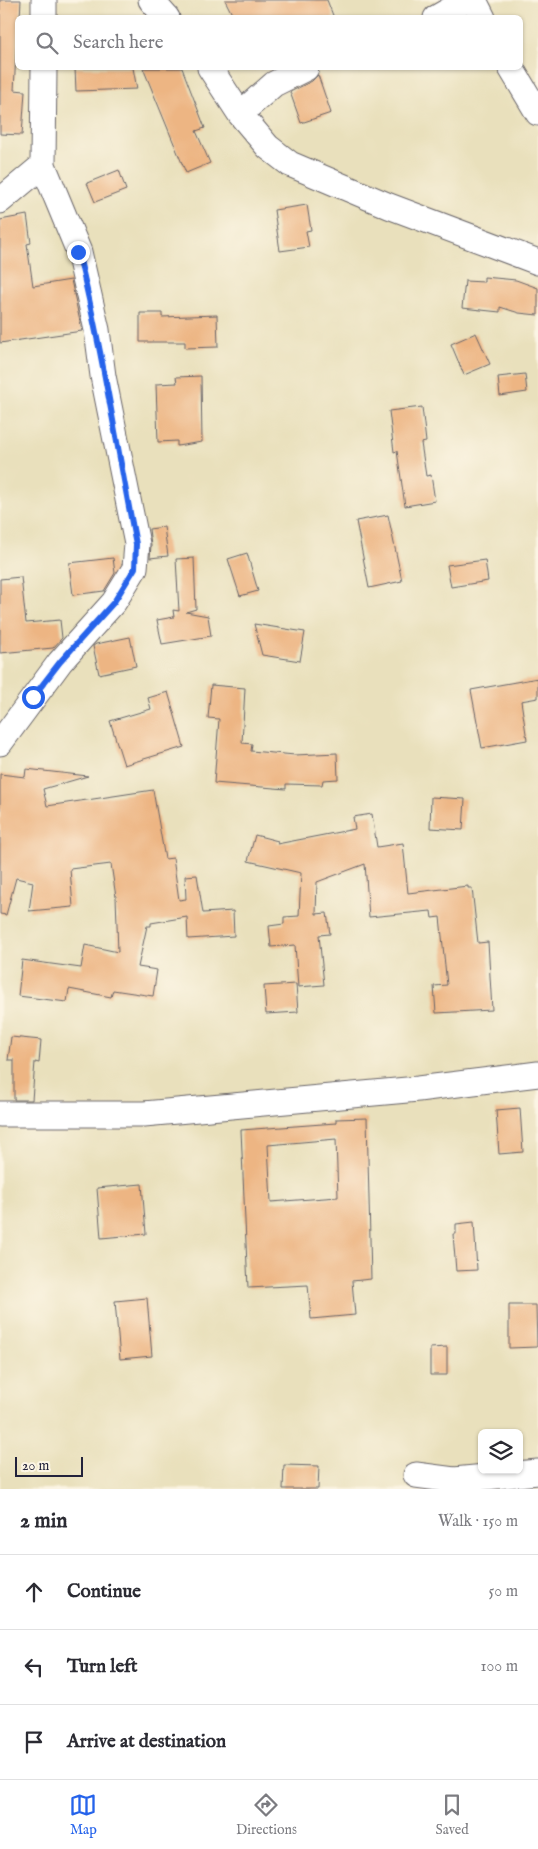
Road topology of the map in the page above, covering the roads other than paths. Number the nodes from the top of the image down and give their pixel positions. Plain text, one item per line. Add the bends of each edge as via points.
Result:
1 (44, 0) edge
2 (151, 0) edge
3 (467, 0) edge
4 (474, 0) edge
5 (44, 15) edge
6 (164, 15) edge
7 (441, 15) edge
8 (482, 15) edge
9 (44, 70) edge
10 (211, 70) edge
11 (302, 70) edge
12 (512, 70) edge
13 (538, 113) edge
14 (240, 114) junction
15 (43, 165) junction
16 (0, 201) edge
17 (538, 262) edge
18 (0, 742) edge
19 (538, 1074) edge
20 (0, 1114) edge
21 (538, 1472) edge
22 (416, 1475) dead end

1 - 5 street
2 - 6 street
3 - 7 street
4 - 8 street
9 - 15 street
10 - 14 street
11 - 14 street via 274,84
12 - 13 street
14 - 17 street via 268,147 290,164
15 - 16 street
15 - 18 street via 78,252 97,330 136,544 135,568 114,602 60,662
19 - 20 street via 418,1089 144,1114
21 - 22 street via 454,1480

